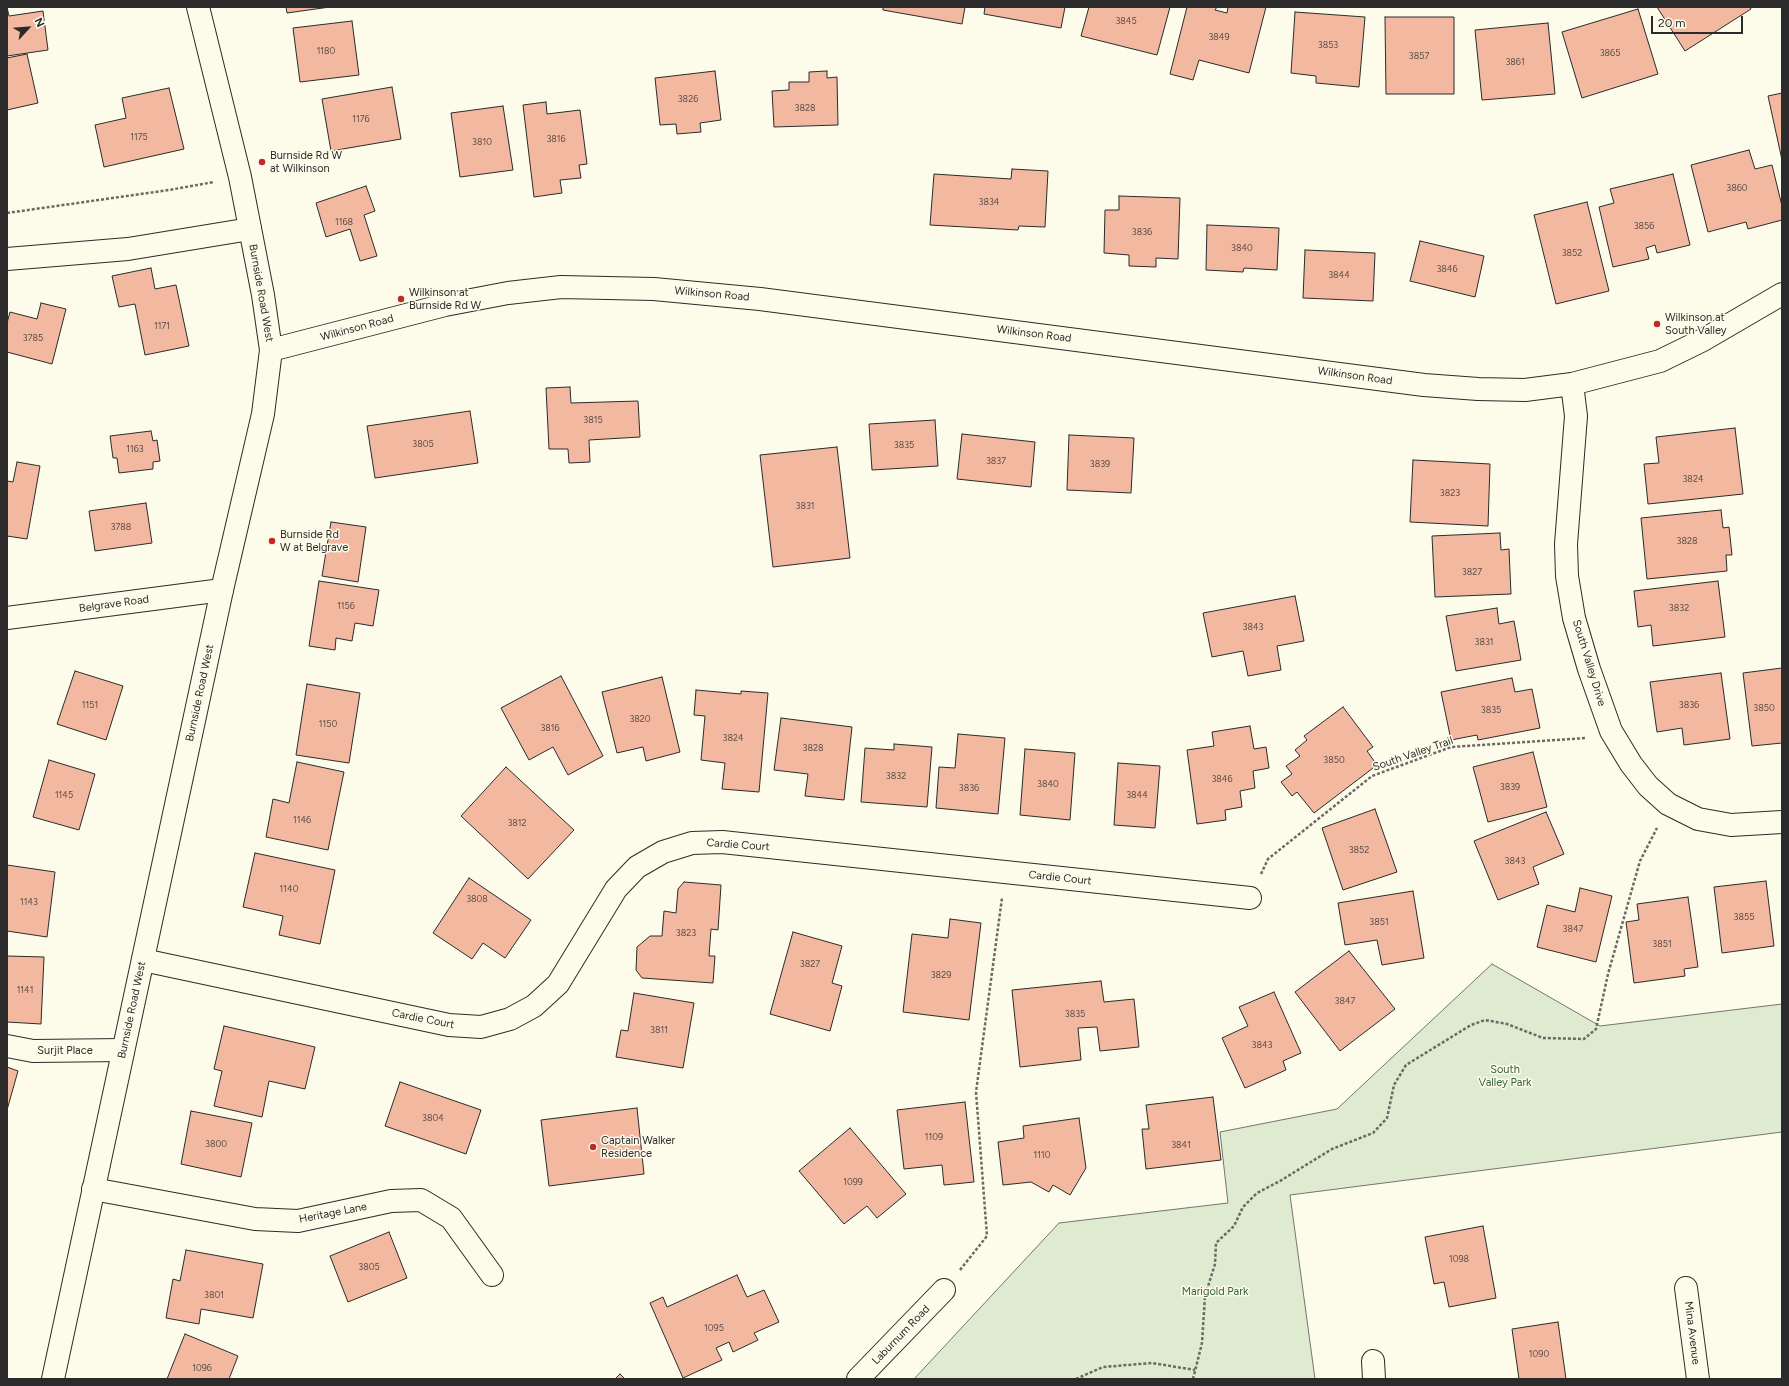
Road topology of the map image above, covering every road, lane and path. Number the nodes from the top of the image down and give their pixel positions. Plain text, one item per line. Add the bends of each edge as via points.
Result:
1 (198, 7) edge
2 (240, 177) junction
3 (7, 213) edge
4 (250, 229) junction
5 (7, 259) edge
6 (1782, 294) edge
7 (271, 350) junction
8 (1572, 384) junction
9 (222, 590) junction
10 (7, 618) edge
11 (1611, 731) junction
12 (1668, 804) junction
13 (1782, 822) edge
14 (1005, 872) junction
15 (1250, 898) joint
16 (142, 960) junction
17 (7, 1046) edge
18 (123, 1050) junction
19 (93, 1189) junction
20 (492, 1275) dead end
21 (1686, 1288) dead end
22 (944, 1290) joint
23 (1195, 1370) junction
24 (53, 1379) edge
25 (858, 1379) edge
26 (1076, 1379) edge
27 (1193, 1379) edge
28 (1698, 1379) edge

1 - 2 street, Burnside Road West
2 - 3 path via 169,190
2 - 4 street, Burnside Road West
4 - 5 street via 128,249
4 - 7 street, Burnside Road West
6 - 8 street, Wilkinson Road via 1703,340 1660,361
7 - 8 street, Wilkinson Road via 445,305 508,293 561,287 654,289 760,299 1424,385 1525,390
7 - 9 street, Burnside Road West via 263,414
8 - 11 street, South Valley Drive via 1576,416 1566,544 1567,576 1574,618
9 - 10 street, Belgrave Road
9 - 16 street, Burnside Road West
11 - 12 street, South Valley Drive via 1648,786
11 - 15 path, South Valley Trail via 1588,738 1451,747 1372,776 1268,859
12 - 13 street, South Valley Drive via 1698,819 1731,825
12 - 23 path via 1640,861 1608,974 1596,1029 1584,1039 1544,1038 1507,1024 1485,1020 1471,1025 1406,1065 1394,1085 1387,1118 1374,1133 1332,1149 1257,1193 1243,1207 1234,1226 1216,1244 1215,1264 1205,1296 1202,1343
14 - 15 street, Cardie Court
14 - 16 street, Cardie Court via 722,842 692,843 664,852 637,867 616,889 558,984 534,1006 510,1019 481,1026 449,1025
14 - 22 path via 976,1092 987,1236
16 - 18 street, Burnside Road West
17 - 18 street, Surjit Place via 33,1051
18 - 19 street, Burnside Road West
19 - 20 street, Heritage Lane via 255,1219 298,1221 391,1201 421,1200 451,1218
19 - 24 street, Burnside Road West
21 - 28 street, Mina Avenue
22 - 25 street, Laburnum Road
23 - 26 path via 1152,1363 1110,1366
23 - 27 path

